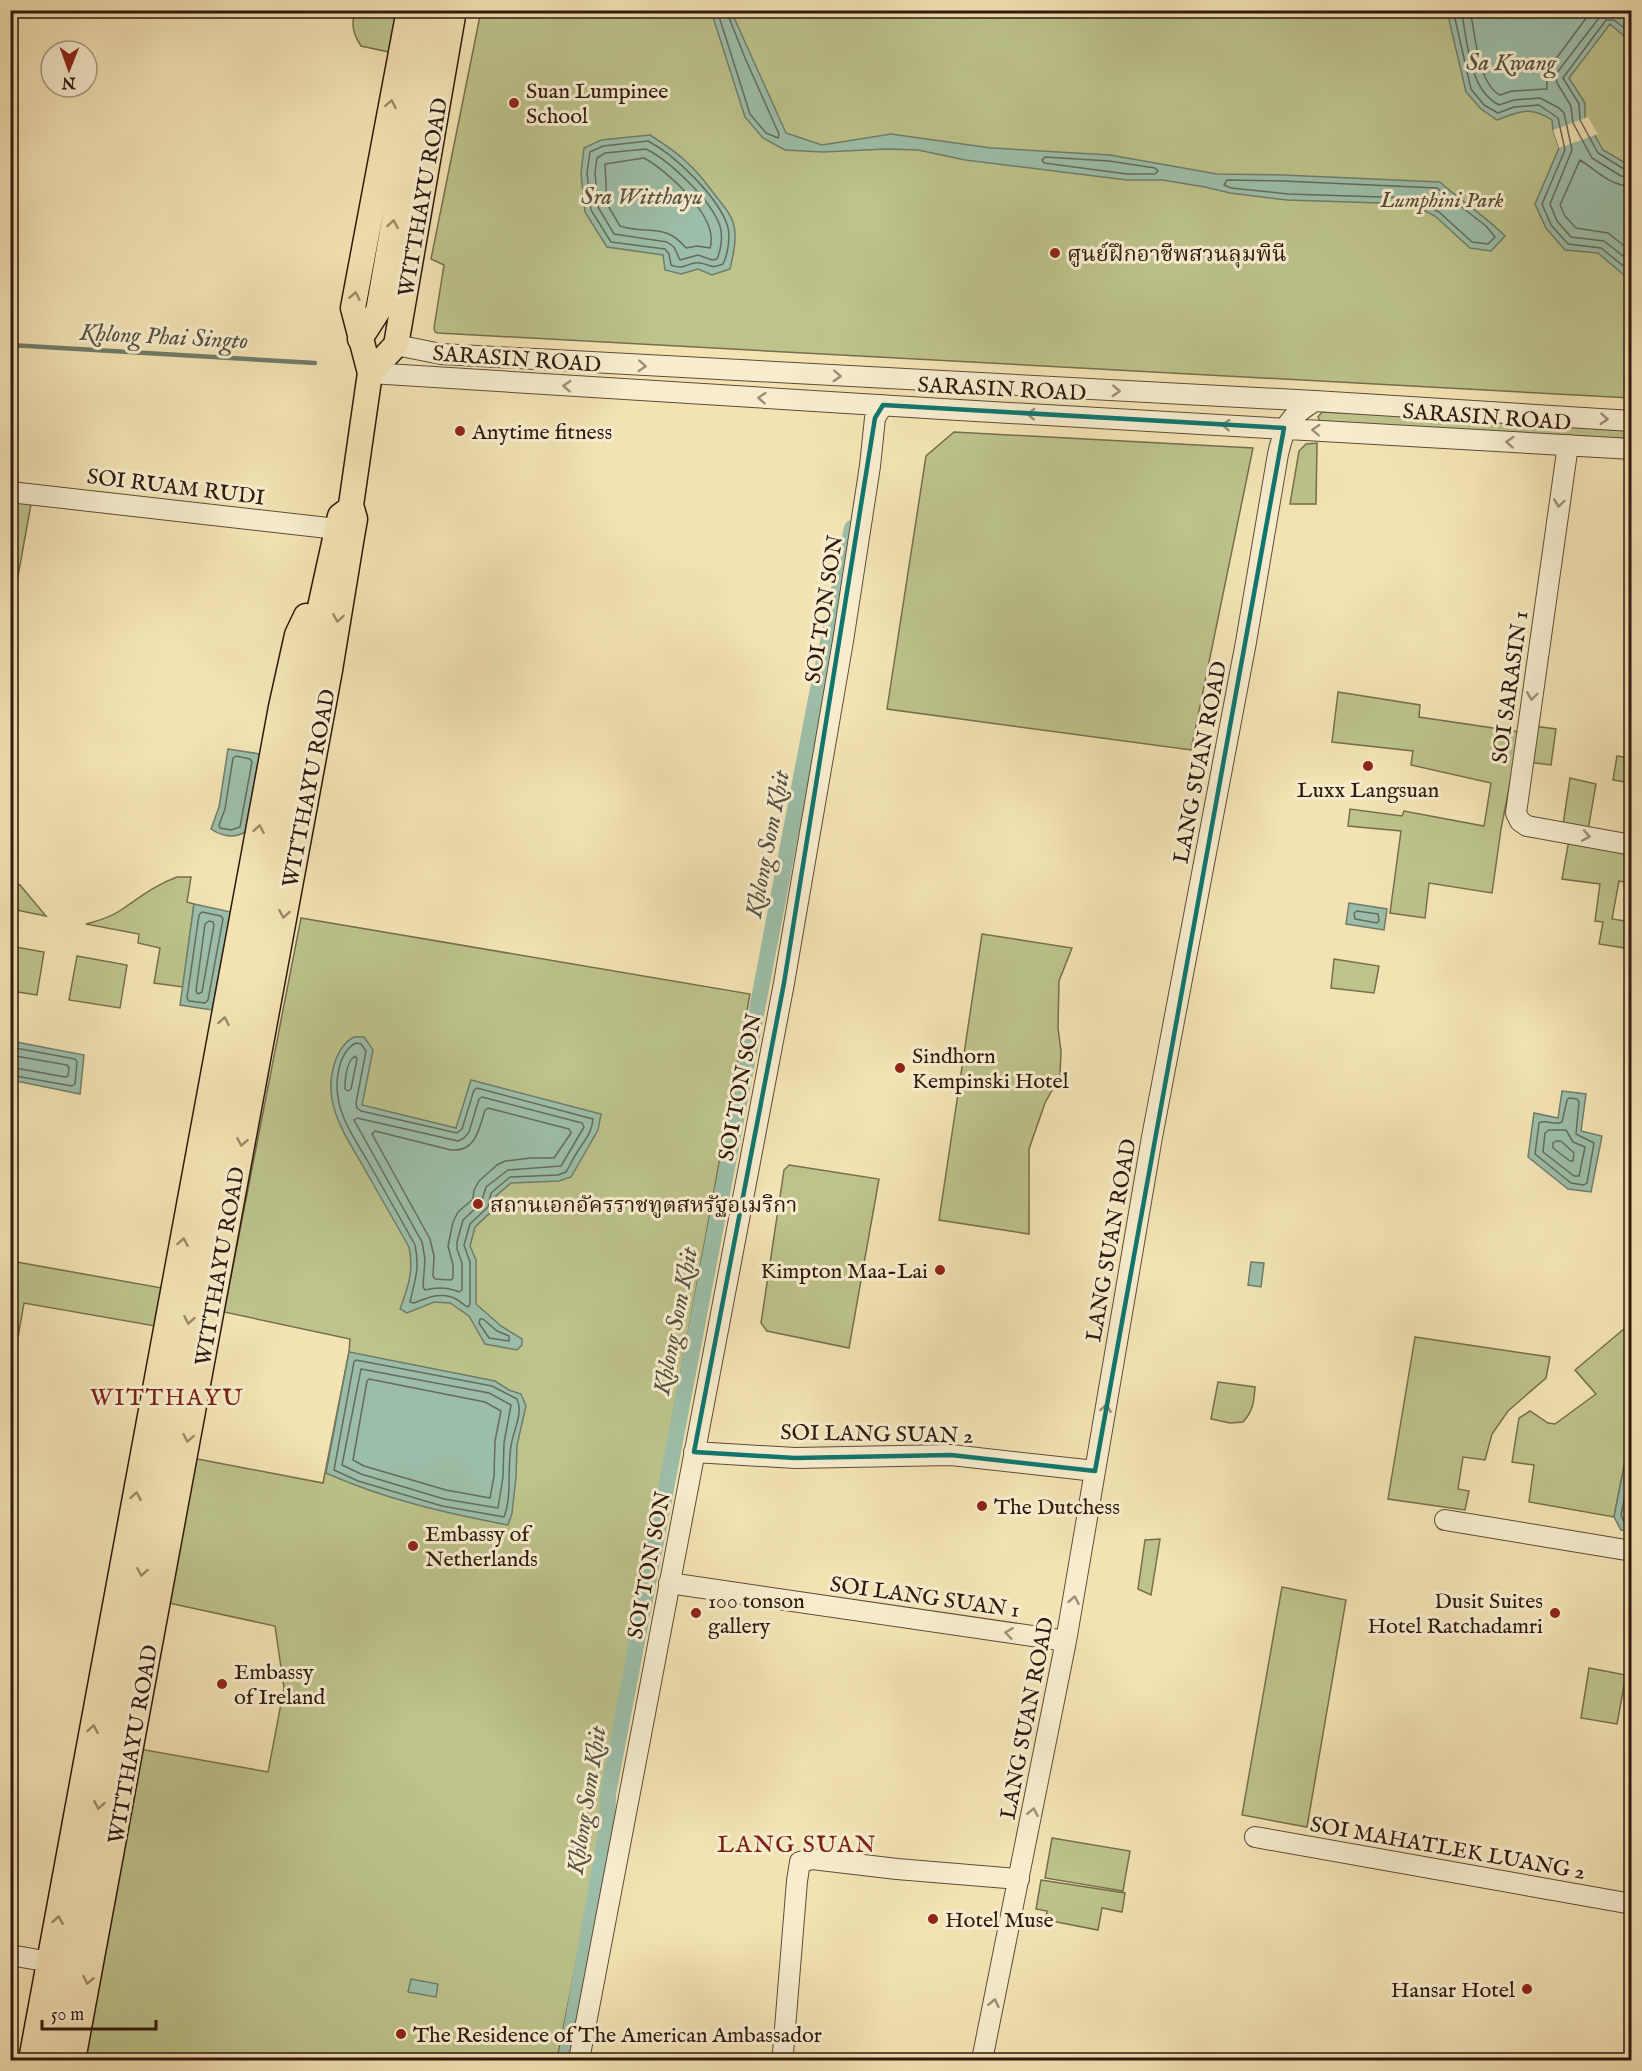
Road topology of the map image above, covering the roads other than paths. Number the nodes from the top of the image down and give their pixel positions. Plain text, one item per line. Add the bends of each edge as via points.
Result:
1 (409, 10) edge
2 (431, 10) edge
3 (454, 10) edge
4 (360, 339) junction
5 (396, 345) junction
6 (370, 373) junction
7 (1315, 401) junction
8 (883, 405) junction
9 (1632, 421) edge
10 (1284, 428) junction
11 (1568, 446) junction
12 (1632, 449) edge
13 (10, 492) edge
14 (351, 507) junction
15 (337, 529) junction
16 (1632, 845) edge
17 (270, 878) junction
18 (233, 1082) junction
19 (199, 1262) junction
20 (174, 1290) junction
21 (694, 1452) junction
22 (1095, 1471) junction
23 (1445, 1520) dead end
24 (140, 1532) junction
25 (1632, 1551) edge
26 (669, 1583) junction
27 (1066, 1641) junction
28 (1255, 1837) dead end
29 (1019, 1879) junction
30 (1632, 1904) edge
31 (10, 1955) edge
32 (50, 1962) junction
33 (783, 2053) dead end
34 (31, 2061) edge
35 (52, 2061) edge
36 (73, 2061) edge
37 (579, 2061) edge
38 (982, 2061) edge

4 -> 1 main road, WITTHAYU ROAD via 353,308
4 -> 2 main road, WITTHAYU ROAD via 378,311
3 - 5 main road, WITTHAYU ROAD
4 - 6 main road, WITTHAYU ROAD
5 - 6 main road
5 -> 7 street, SARASIN ROAD via 453,355
8 -> 6 street, SARASIN ROAD
6 - 14 main road, WITTHAYU ROAD
7 -> 9 street, SARASIN ROAD
7 - 10 street
10 -> 8 street, SARASIN ROAD
8 - 21 street, SOI TON SON via 875,418 843,641 784,983
11 -> 10 street, SARASIN ROAD
22 -> 10 street, LANG SUAN ROAD via 1152,1137
11 - 12 street, SARASIN ROAD
11 -> 16 street, SOI SARASIN 1 via 1516,813 1527,826
13 - 15 street, SOI RUAM RUDI
14 - 15 main road, WITTHAYU ROAD via 340,516
14 -> 17 main road, WITTHAYU ROAD via 355,519 330,670
15 - 17 main road, WITTHAYU ROAD via 290,716
17 - 18 main road, WITTHAYU ROAD
18 -> 17 main road, WITTHAYU ROAD
18 - 19 main road, WITTHAYU ROAD
20 -> 18 main road, WITTHAYU ROAD
18 -> 36 main road, WITTHAYU ROAD
19 - 20 main road
19 -> 24 main road, WITTHAYU ROAD
24 -> 20 main road, WITTHAYU ROAD
21 - 22 street, SOI LANG SUAN 2 via 795,1458 951,1455
21 - 26 street, SOI TON SON
27 -> 22 street, LANG SUAN ROAD
23 - 25 street
32 -> 24 main road, WITTHAYU ROAD
24 -> 35 main road, WITTHAYU ROAD
27 -> 26 street, SOI LANG SUAN 1
26 - 37 street, SOI TON SON
29 -> 27 street, LANG SUAN ROAD
28 - 30 street, SOI MAHATLEK LUANG 2
29 - 33 street via 812,1859 800,1862
38 -> 29 street, LANG SUAN ROAD
31 - 32 street
32 - 34 main road, WITTHAYU ROAD

